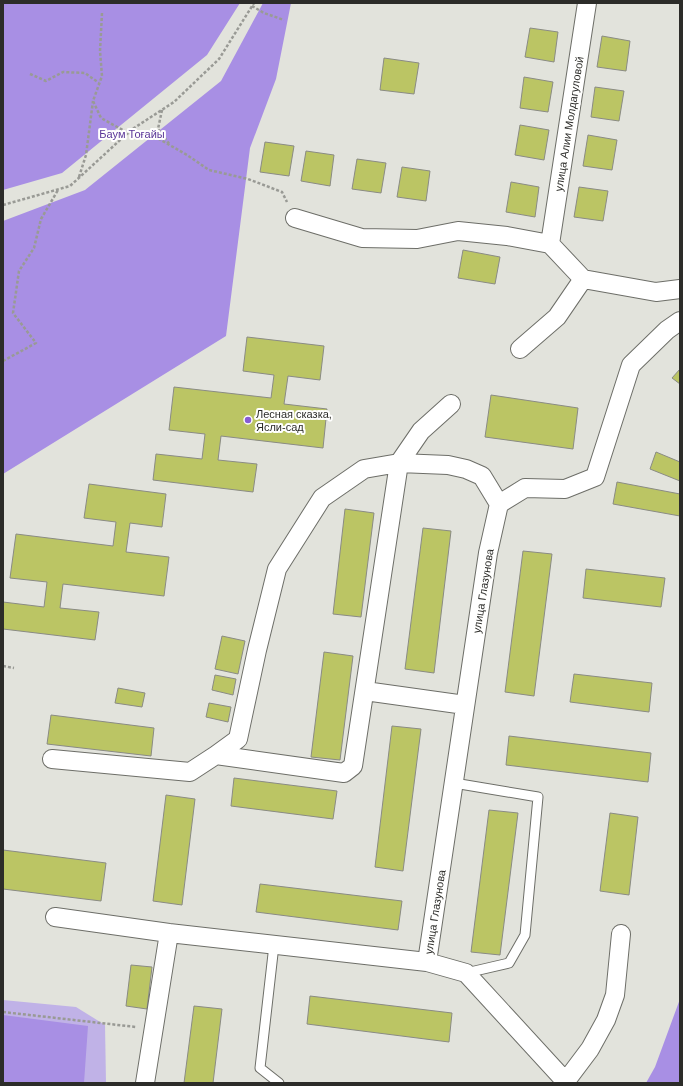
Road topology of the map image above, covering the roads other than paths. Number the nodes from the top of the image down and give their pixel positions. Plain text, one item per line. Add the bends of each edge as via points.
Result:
1 (587, 3) edge
2 (294, 218) road end
3 (550, 244) junction
4 (583, 279) junction
5 (680, 289) edge
6 (680, 322) edge
7 (520, 349) dead end
8 (451, 404) dead end
9 (399, 463) junction
10 (499, 504) junction
11 (365, 690) junction
12 (465, 705) junction
13 (216, 755) junction
14 (52, 759) dead end
15 (454, 783) junction
16 (56, 917) dead end
17 (169, 933) junction
18 (621, 934) dead end
19 (274, 945) junction
20 (427, 962) junction
21 (466, 973) junction
22 (566, 1082) edge
23 (145, 1083) edge
24 (279, 1083) edge

1 - 3 street, улица Алии Молдагуловой
2 - 3 street via 362,238 417,239 458,232 507,236
3 - 4 street
4 - 5 street via 656,292
4 - 7 street via 557,318
6 - 10 street via 667,330 631,365 595,477 566,489 525,488
8 - 9 street via 421,431
9 - 10 street via 448,465 466,469 482,476
9 - 11 street
9 - 13 street via 364,470 322,498 277,569 238,738
10 - 12 street, улица Глазунова via 488,553
11 - 12 street
11 - 13 street via 353,766 344,773
12 - 15 street, улица Глазунова
13 - 14 street via 190,772
15 - 20 street, улица Глазунова
15 - 21 lane via 538,797 525,935 509,963
16 - 17 street
17 - 19 street
17 - 23 street
18 - 22 street via 615,995 606,1020 590,1049
19 - 20 street
19 - 24 lane via 260,1068
20 - 21 street
21 - 22 street

